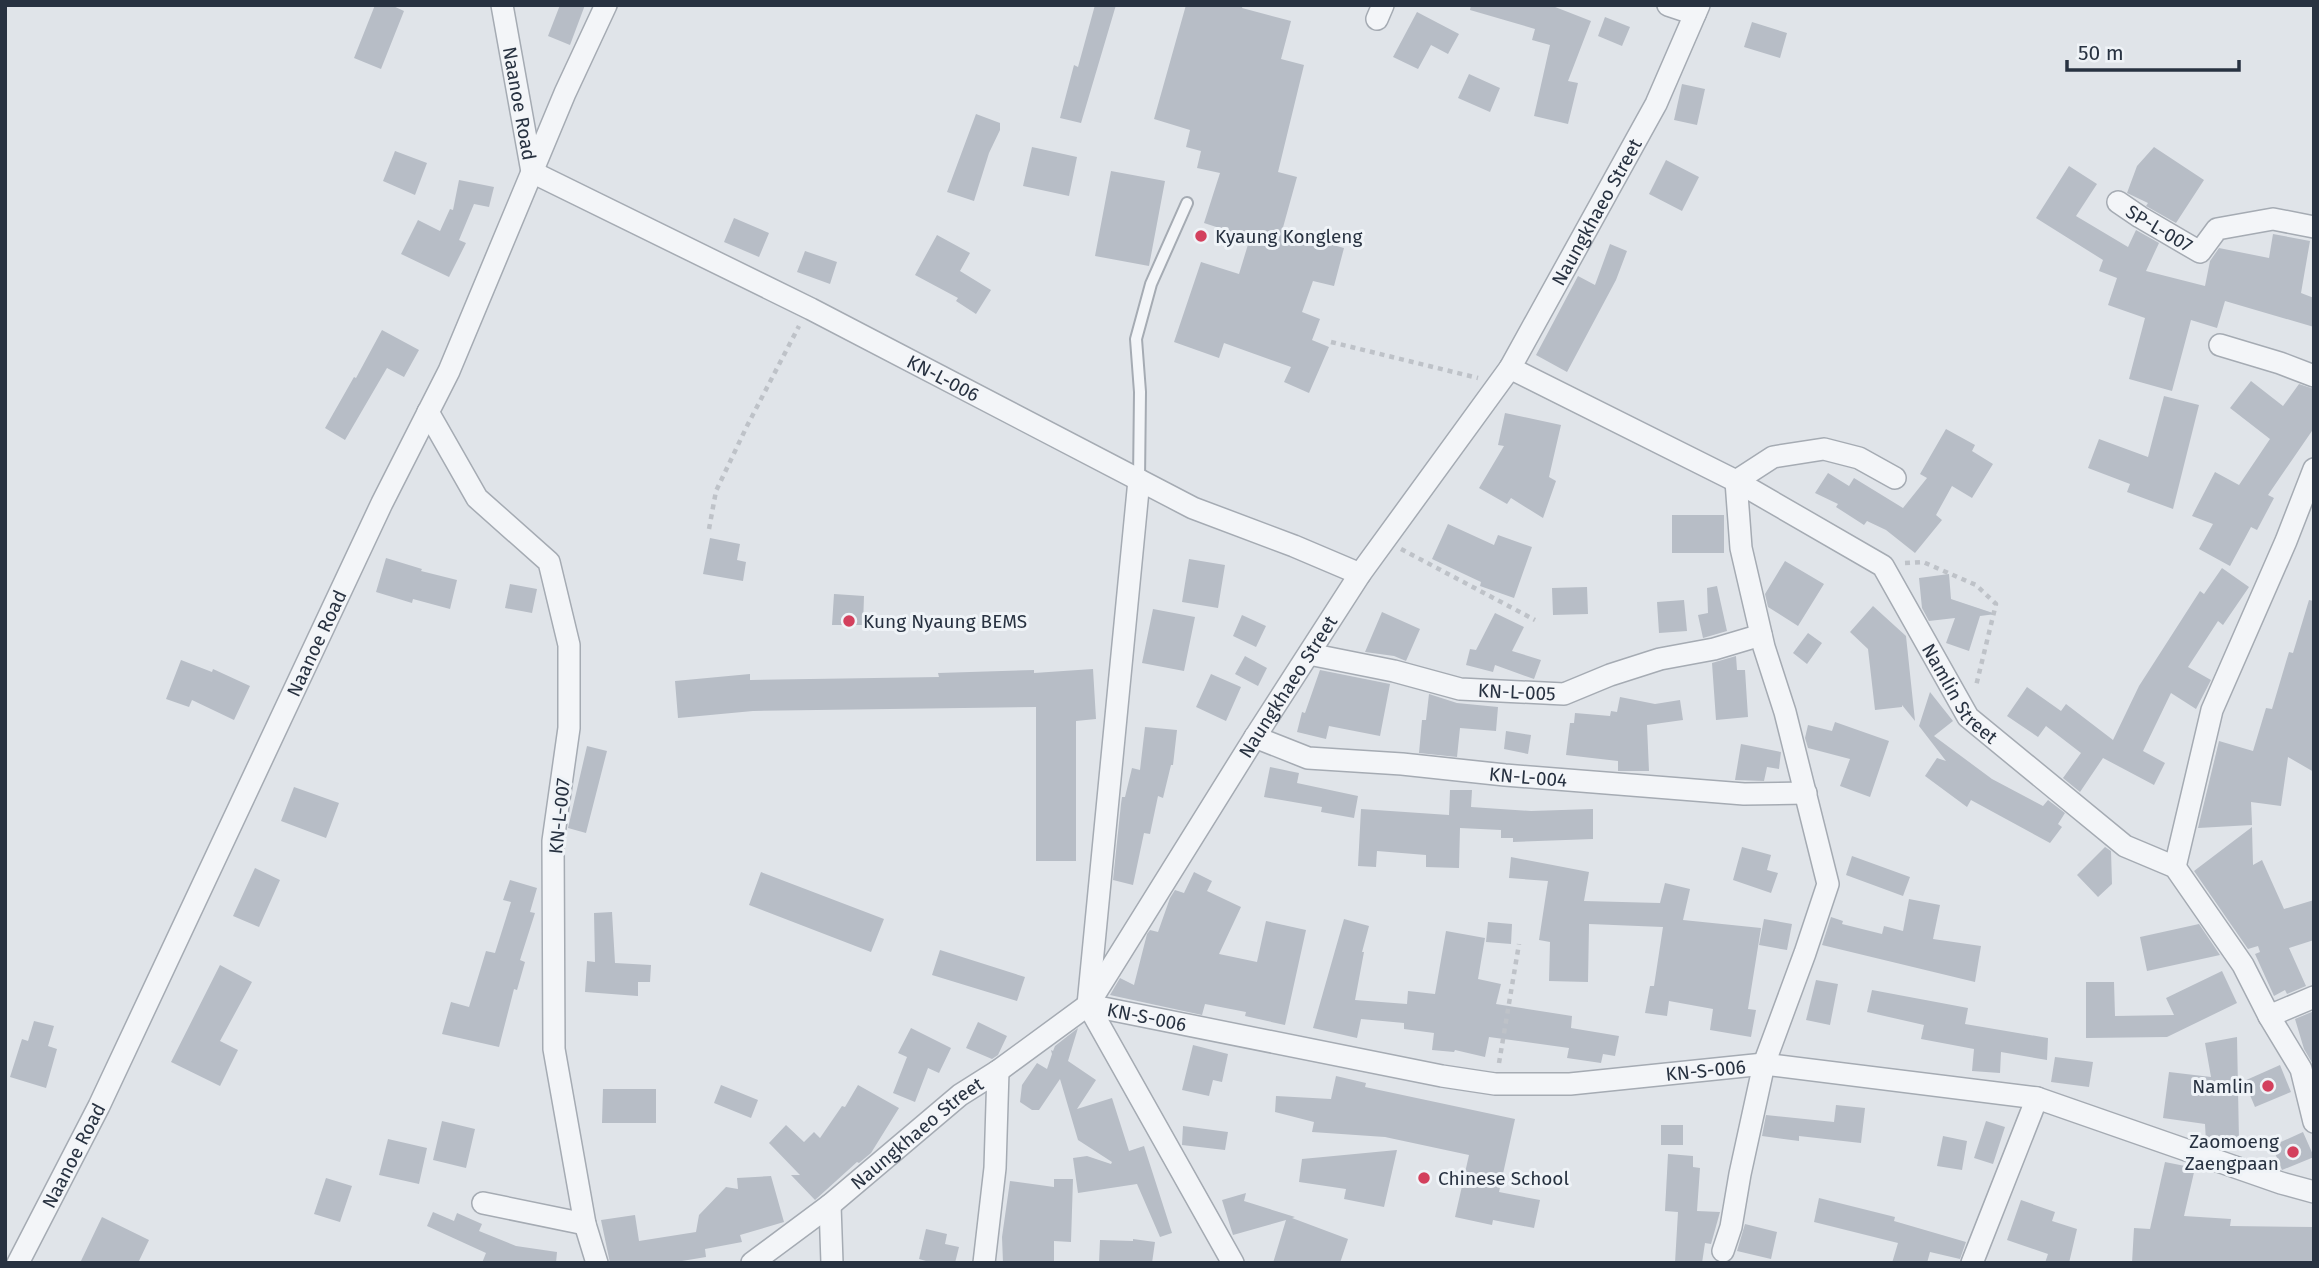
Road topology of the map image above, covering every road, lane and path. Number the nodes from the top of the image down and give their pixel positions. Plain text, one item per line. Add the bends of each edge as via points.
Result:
1 (502, 5) edge
2 (606, 5) edge
3 (1668, 5) edge
4 (1697, 10) edge
5 (532, 172) junction
6 (2118, 202) dead end
7 (1186, 203) dead end
8 (2314, 227) edge
9 (811, 309) junction
10 (1331, 342) dead end
11 (2220, 345) dead end
12 (1505, 375) junction
13 (2314, 376) edge
14 (428, 412) junction
15 (2314, 469) edge
16 (1895, 478) dead end
17 (1139, 480) junction
18 (1737, 481) junction
19 (709, 529) dead end
20 (1384, 541) junction
21 (1883, 566) junction
22 (1360, 574) junction
23 (1535, 620) dead end
24 (1761, 635) junction
25 (1309, 654) junction
26 (1968, 718) junction
27 (1255, 737) junction
28 (1806, 793) junction
29 (2175, 867) junction
30 (1519, 944) dead end
31 (2314, 997) edge
32 (1087, 1005) junction
33 (2269, 1016) junction
34 (1764, 1064) junction
35 (998, 1071) junction
36 (1495, 1084) junction
37 (2037, 1098) junction
38 (2314, 1122) edge
39 (2314, 1192) edge
40 (483, 1203) dead end
41 (830, 1205) junction
42 (585, 1224) junction
43 (1723, 1251) dead end
44 (18, 1263) edge
45 (597, 1263) edge
46 (752, 1263) edge
47 (832, 1263) edge
48 (984, 1263) edge
49 (1233, 1263) edge
50 (1972, 1263) edge

1 - 5 street, Naanoe Road
2 - 5 street
3 - 4 street
4 - 12 street, Naungkhaeo Street via 1656,104
5 - 9 street, KN-L-006
5 - 14 street, Naanoe Road
6 - 8 street, SP-L-007 via 2200,252 2217,229 2273,219
7 - 17 lane via 1151,284 1136,339
9 - 17 street, KN-L-006
9 - 19 path via 716,491
10 - 12 path
11 - 13 street
12 - 18 street
12 - 20 street, Naungkhaeo Street
14 - 42 street, KN-L-007 via 477,498 549,562 569,645 569,727 553,841 554,1049
14 - 44 street, Naanoe Road via 99,1106
15 - 29 street via 2212,710
16 - 18 street via 1859,458 1824,449 1773,457
17 - 22 street, KN-L-006 via 1193,508
17 - 32 street
18 - 21 street
18 - 24 street via 1741,548
20 - 22 street, Naungkhaeo Street
20 - 23 path
21 - 26 street, Namlin Street
21 - 26 path via 1923,562 1976,585 1996,604
22 - 25 street, Naungkhaeo Street
24 - 25 street, KN-L-005 via 1660,659 1564,694 1460,689
24 - 28 street
25 - 27 street, Naungkhaeo Street
26 - 29 street, Namlin Street via 2125,846
27 - 28 street, KN-L-004 via 1308,758 1744,794
27 - 32 street, Naungkhaeo Street
28 - 34 street via 1828,884
29 - 33 street via 2243,965
30 - 36 path
31 - 33 street
32 - 35 street, Naungkhaeo Street
32 - 36 street, KN-S-006
32 - 49 street
33 - 38 street via 2301,1069
34 - 36 street, KN-S-006 via 1570,1084
34 - 37 street, KN-S-006
34 - 43 street
35 - 41 street, Naungkhaeo Street via 960,1095
35 - 48 street via 995,1168
37 - 39 street, KN-S-006
37 - 50 street
40 - 42 street
41 - 46 street, Naungkhaeo Street
41 - 47 street
42 - 45 street, KN-L-007

